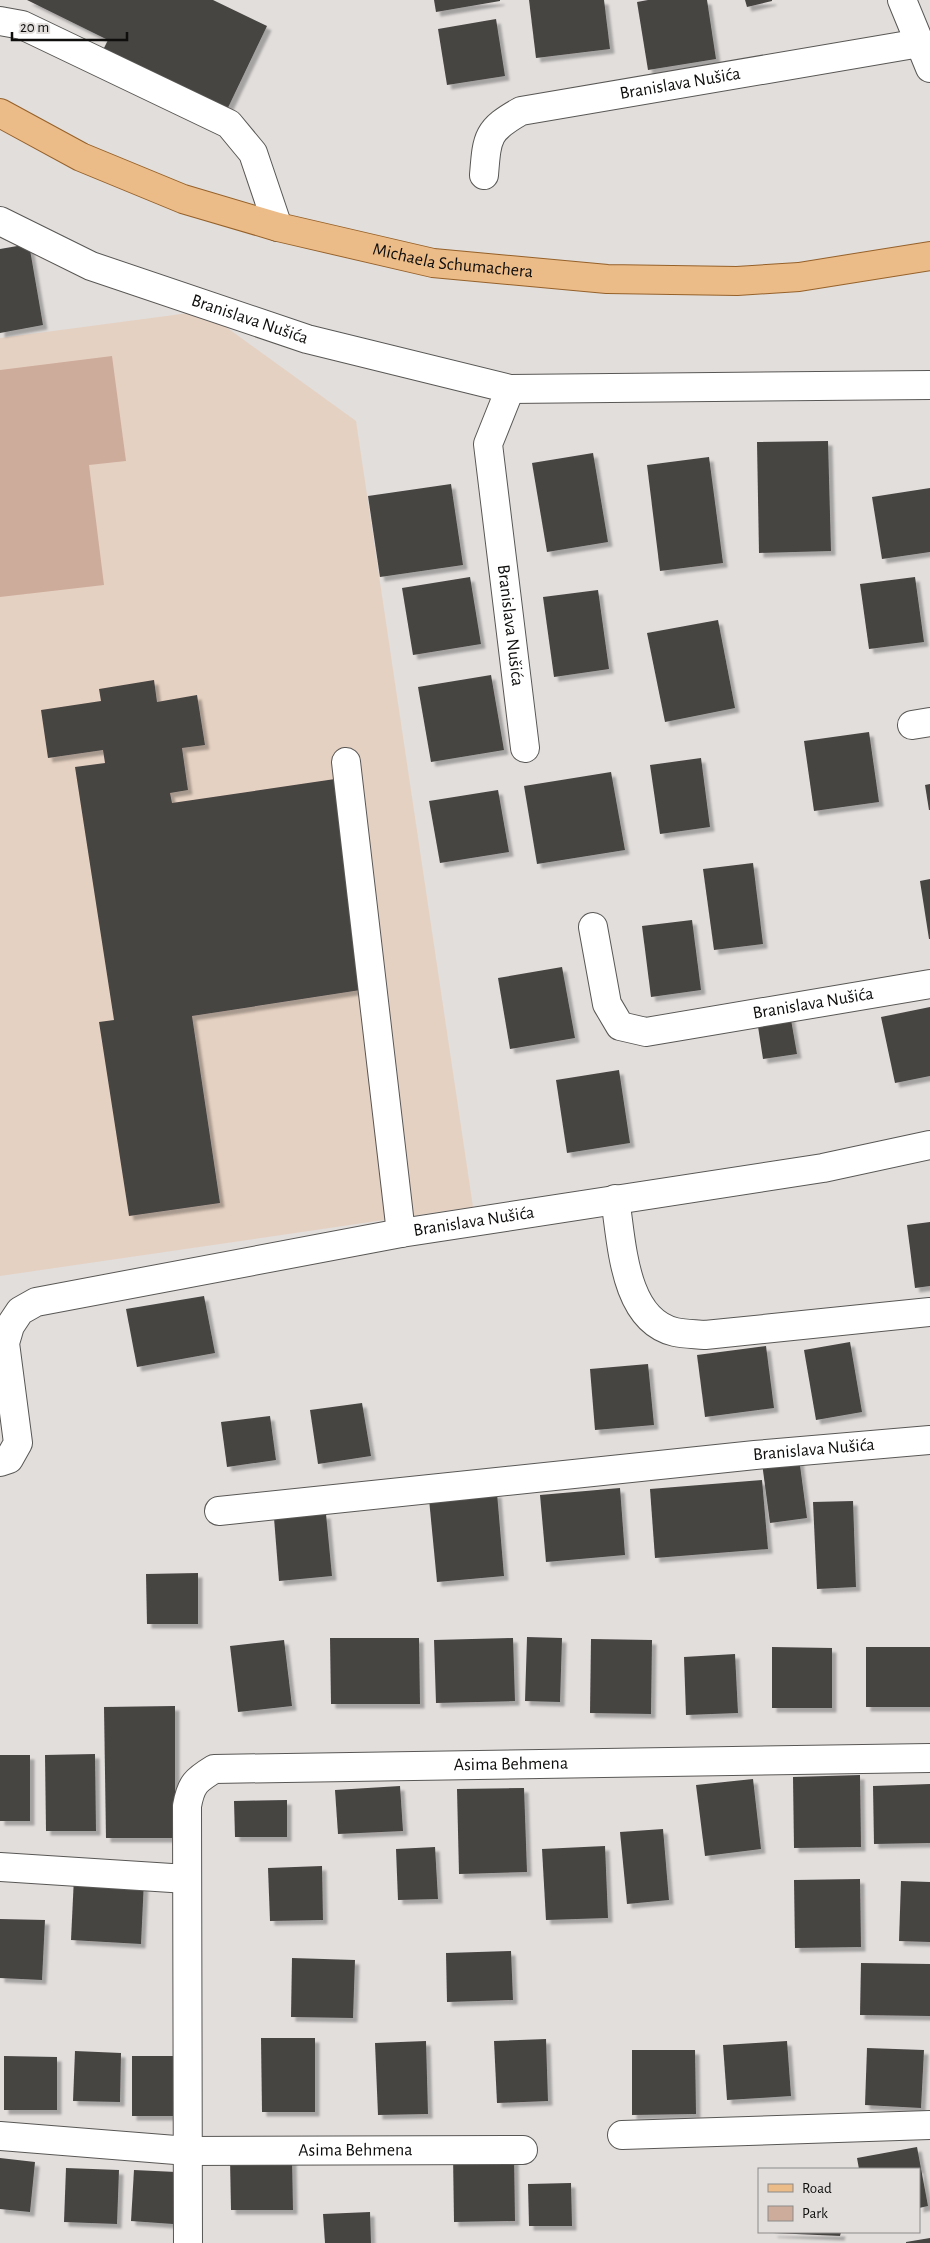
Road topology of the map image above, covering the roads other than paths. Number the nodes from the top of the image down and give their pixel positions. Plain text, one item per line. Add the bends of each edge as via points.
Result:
1 (902, 0) edge
2 (0, 21) edge
3 (920, 43) junction
4 (930, 68) edge
5 (0, 113) edge
6 (484, 175) dead end
7 (0, 221) edge
8 (278, 227) junction
9 (930, 256) edge
10 (930, 385) edge
11 (510, 389) junction
12 (525, 748) dead end
13 (346, 762) dead end
14 (593, 927) dead end
15 (930, 984) edge
16 (930, 1145) edge
17 (614, 1199) junction
18 (401, 1233) junction
19 (10, 1312) edge
20 (930, 1312) edge
21 (930, 1440) edge
22 (0, 1462) edge
23 (219, 1511) dead end
24 (930, 1758) edge
25 (0, 1867) edge
26 (187, 1879) junction
27 (930, 2125) edge
28 (622, 2135) dead end
29 (0, 2136) edge
30 (523, 2150) dead end
31 (188, 2151) junction
32 (188, 2243) edge

1 - 3 street
2 - 8 street via 22,25 228,124 253,153
3 - 4 street
3 - 6 street, Branislava Nušića via 521,111 500,123 487,141
5 - 8 main road, Michaela Schumachera via 81,157 182,198
7 - 11 street, Branislava Nušića via 91,266 307,339
8 - 9 main road, Michaela Schumachera via 434,263 607,279 719,281 799,277
10 - 11 street, Branislava Nušića
11 - 12 street, Branislava Nušića via 488,444
13 - 18 street
14 - 15 street, Branislava Nušića via 607,1004 620,1026 646,1032
16 - 17 street, Branislava Nušića via 823,1168
17 - 18 street, Branislava Nušića
17 - 20 street via 629,1285 646,1316 673,1332 706,1335
18 - 19 street, Branislava Nušića via 70,1295 36,1302
19 - 22 street via 5,1343 18,1443 9,1459
21 - 23 street, Branislava Nušića
24 - 26 street, Asima Behmena via 214,1769 199,1778 190,1790
25 - 26 street
26 - 31 street, Asima Behmena
27 - 28 street
29 - 31 street, Asima Behmena
30 - 31 street, Asima Behmena
31 - 32 street, Asima Behmena

